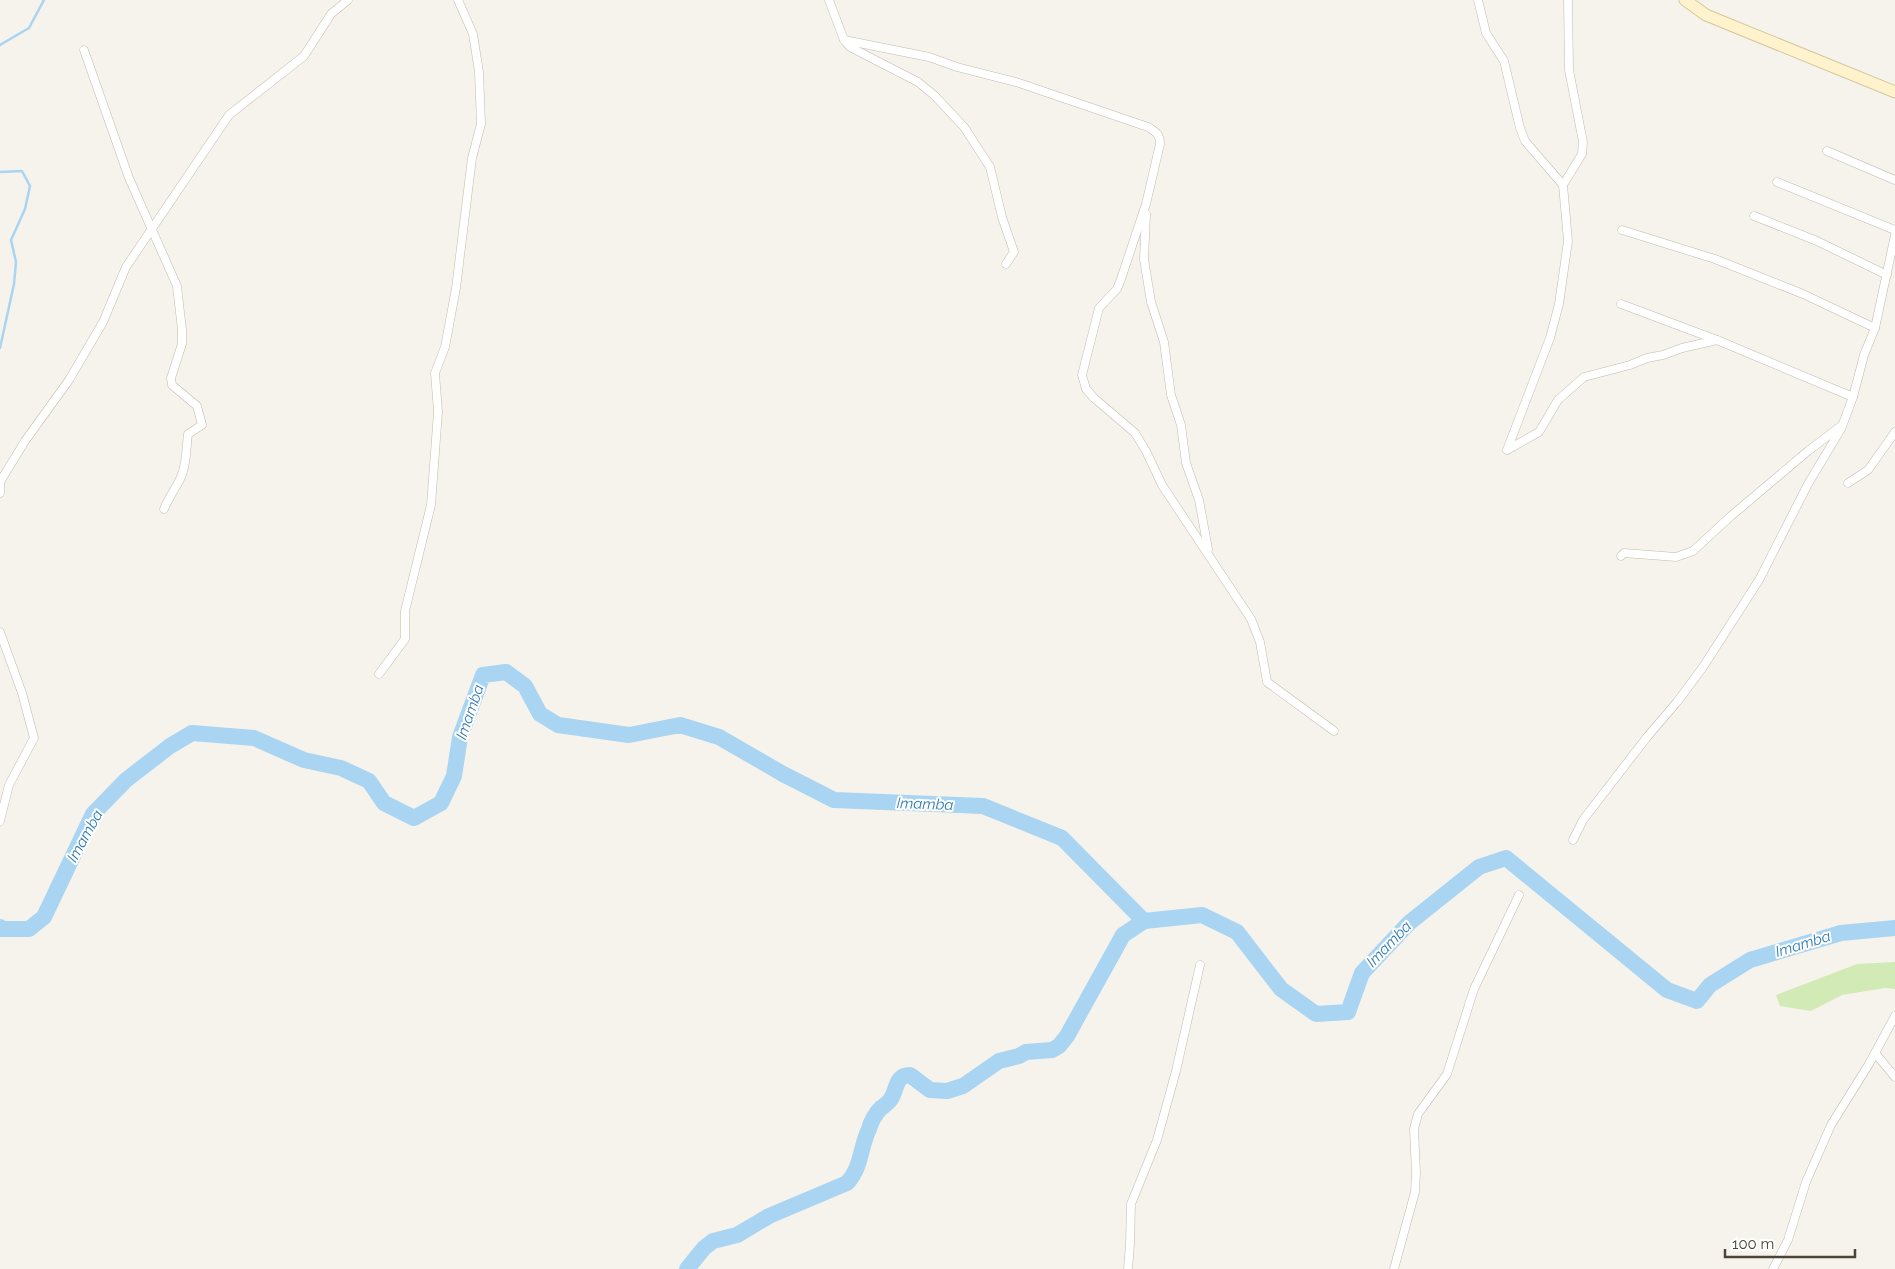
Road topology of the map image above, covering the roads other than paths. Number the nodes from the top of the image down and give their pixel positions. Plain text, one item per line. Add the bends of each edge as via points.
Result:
1 (348, 0) edge
2 (458, 0) edge
3 (829, 0) edge
4 (1478, 0) edge
5 (1568, 0) edge
6 (1685, 0) edge
7 (844, 40) junction
8 (84, 50) dead end
9 (1895, 92) edge
10 (1827, 151) dead end
11 (1895, 180) edge
12 (1777, 182) dead end
13 (1563, 185) junction
14 (1146, 204) junction
15 (1754, 216) dead end
16 (152, 228) junction
17 (1622, 230) dead end
18 (1895, 230) edge
19 (1895, 235) edge
20 (1006, 264) dead end
21 (1887, 275) junction
22 (1621, 304) dead end
23 (1875, 328) junction
24 (1717, 340) junction
25 (1854, 397) junction
26 (1842, 425) junction
27 (1895, 432) edge
28 (1848, 483) dead end
29 (0, 493) edge
30 (164, 509) dead end
31 (1209, 553) junction
32 (1621, 556) dead end
33 (0, 632) edge
34 (379, 674) dead end
35 (1334, 731) dead end
36 (0, 822) edge
37 (1573, 840) dead end
38 (1519, 895) dead end
39 (1200, 965) dead end
40 (1895, 1016) edge
41 (1875, 1053) junction
42 (1895, 1077) edge
43 (1128, 1269) edge
44 (1394, 1269) edge
45 (1772, 1269) edge

1 - 16 street via 332,14 304,56 229,115
2 - 34 street via 473,34 479,72 481,124 472,158 456,288 445,347 435,373 438,412 431,505 405,611 405,639
3 - 7 street
4 - 13 street via 1486,33 1504,61 1525,140
5 - 13 street via 1570,70 1583,142 1582,154
6 - 9 street via 1706,15
7 - 14 street via 929,57 1019,83 1148,127 1157,132 1160,144
7 - 20 street via 850,47 918,82 964,127 990,167 1014,252
8 - 16 street via 129,178
10 - 11 street
12 - 18 street
13 - 24 street via 1568,241 1560,304 1507,450 1539,432 1558,400 1584,377
14 - 31 street via 1144,259 1151,302 1164,342 1171,395 1181,425 1186,463 1199,500
14 - 31 street via 1117,289 1099,308 1082,375 1086,389 1094,398 1135,433 1162,485
15 - 21 street via 1817,241
16 - 29 street via 126,267 103,322 69,380 0,482
16 - 30 street via 177,286 182,344 170,378 172,385 197,406 202,425 188,434 181,476
17 - 23 street via 1716,259 1803,294
19 - 21 street
21 - 23 street
22 - 24 street
23 - 25 street
24 - 25 street
25 - 26 street
26 - 32 street via 1693,551 1676,557 1624,553
26 - 37 street via 1759,580 1677,702 1583,820
27 - 28 street via 1868,470
31 - 35 street via 1251,619 1260,642 1267,682
33 - 36 street via 34,738 9,785
38 - 44 street via 1474,990 1447,1074 1418,1114 1414,1129 1414,1192
39 - 43 street via 1157,1140 1131,1204
40 - 41 street
41 - 42 street
41 - 45 street via 1831,1125 1806,1182 1788,1240

